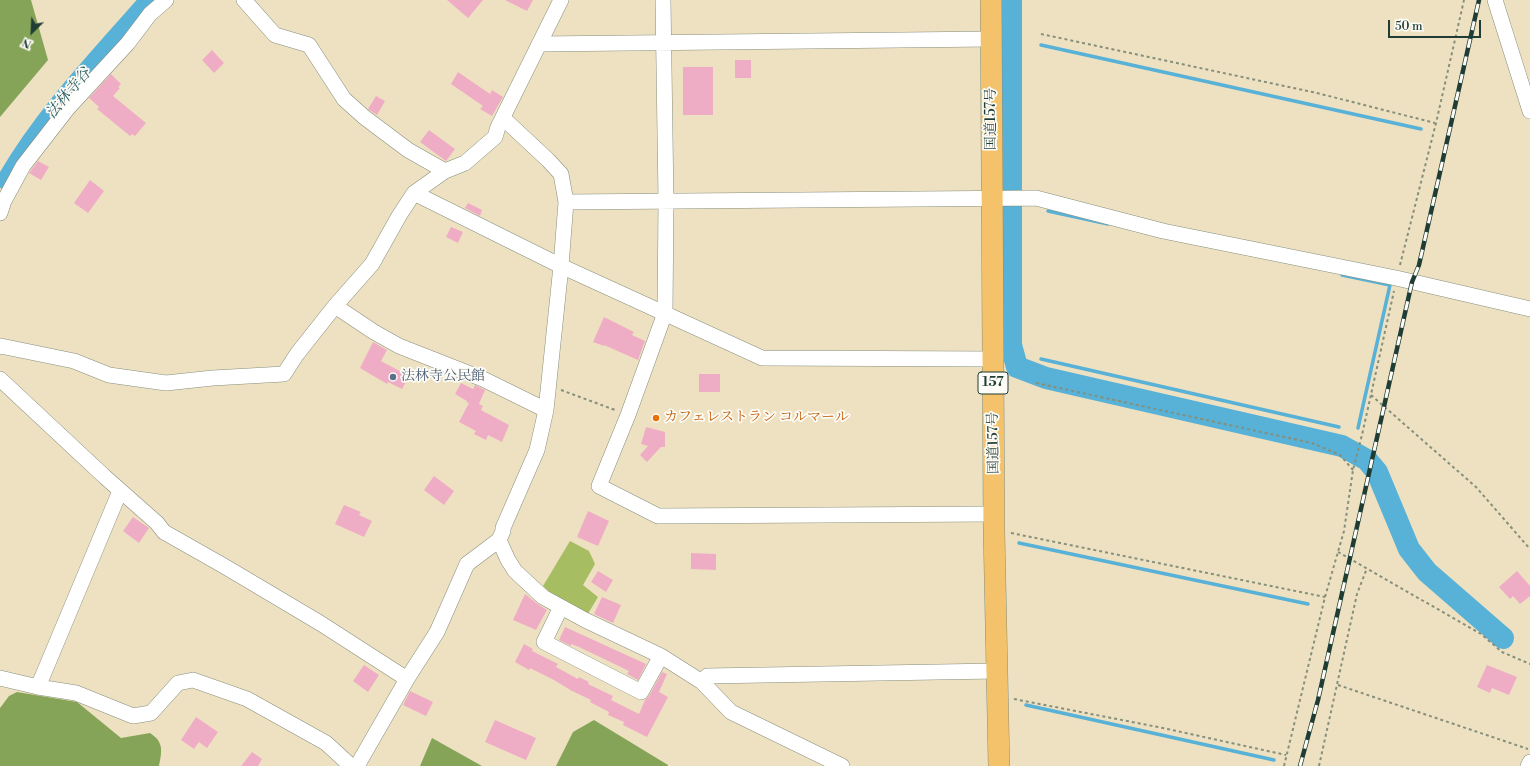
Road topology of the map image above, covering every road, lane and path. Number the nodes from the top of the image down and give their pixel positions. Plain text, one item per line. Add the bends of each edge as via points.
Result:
1 (166, 0) edge
2 (244, 0) edge
3 (561, 0) edge
4 (663, 0) edge
5 (991, 0) edge
6 (1464, 0) edge
7 (1495, 0) edge
8 (1041, 34) dead end
9 (992, 39) junction
10 (663, 42) junction
11 (539, 44) junction
12 (1530, 111) edge
13 (503, 118) junction
14 (1436, 123) junction
15 (446, 171) junction
16 (414, 193) junction
17 (998, 199) junction
18 (566, 202) junction
19 (666, 202) junction
20 (0, 213) edge
21 (561, 266) junction
22 (1396, 278) junction
23 (335, 306) junction
24 (1530, 309) edge
25 (665, 313) junction
26 (0, 347) edge
27 (993, 359) junction
28 (0, 379) edge
29 (1036, 383) dead end
30 (548, 386) junction
31 (1371, 395) junction
32 (546, 410) junction
33 (628, 415) junction
34 (1353, 470) junction
35 (120, 491) junction
36 (994, 522) junction
37 (499, 540) junction
38 (1530, 549) edge
39 (1338, 552) junction
40 (1367, 568) junction
41 (1325, 597) junction
42 (561, 607) junction
43 (661, 656) junction
44 (1530, 664) edge
45 (996, 671) junction
46 (0, 678) edge
47 (407, 679) junction
48 (702, 682) junction
49 (1338, 685) junction
50 (38, 687) junction
51 (997, 695) junction
52 (1530, 749) edge
53 (1286, 755) junction
54 (1530, 762) edge
55 (836, 765) edge
56 (351, 766) edge
57 (357, 766) edge
58 (999, 766) edge
59 (1284, 766) edge
60 (1319, 766) edge
61 (1528, 766) edge

1 - 20 street via 150,14 128,44 68,108 23,166
2 - 15 street via 275,35 309,45 344,99 364,117 408,150
3 - 11 street
4 - 10 street
5 - 9 highway, 国道157号 / 157
6 - 14 path
7 - 12 street
8 - 14 path via 1324,95
9 - 10 street
9 - 17 highway, 国道157号 / 157
10 - 11 street
10 - 19 street
11 - 13 street
13 - 15 street via 496,137 465,163
13 - 18 street via 561,174
14 - 22 path
15 - 16 street
16 - 21 street
16 - 23 street via 372,264
17 - 19 street
17 - 22 street via 1036,198 1163,231
17 - 27 highway, 国道157号 / 157
18 - 19 street
18 - 21 street
19 - 25 street
21 - 25 street
21 - 30 street
22 - 24 street
22 - 31 path
23 - 26 street via 284,374 213,378 166,384 109,376 74,361
23 - 32 street via 399,346 483,379
25 - 27 street via 762,358
25 - 33 street
27 - 36 highway, 国道157号 / 157
28 - 35 street
29 - 34 path via 1312,443 1340,454
30 - 32 street
30 - 33 path
31 - 34 path
31 - 38 path via 1476,487
32 - 37 street via 537,450
33 - 36 street via 599,486 658,516
34 - 39 path via 1344,531
35 - 47 street via 164,532 320,623
35 - 50 street
36 - 41 path
36 - 45 highway, 国道157号 / 157
37 - 42 street via 516,571 543,597
37 - 47 street via 467,564 437,632
39 - 40 path
39 - 41 path
40 - 44 path via 1481,634 1502,652
40 - 49 path via 1357,594
41 - 53 path
42 - 43 street
42 - 43 street via 544,642 641,692
43 - 48 street
45 - 48 street via 707,676
45 - 51 highway, 国道157号 / 157
46 - 50 street
47 - 57 street
48 - 55 street via 731,712
49 - 52 path
49 - 60 path
50 - 56 street via 76,692 133,716 151,713 178,683 193,680 247,699 326,743
51 - 53 path
51 - 58 highway, 国道157号 / 157
53 - 59 path
54 - 61 street

